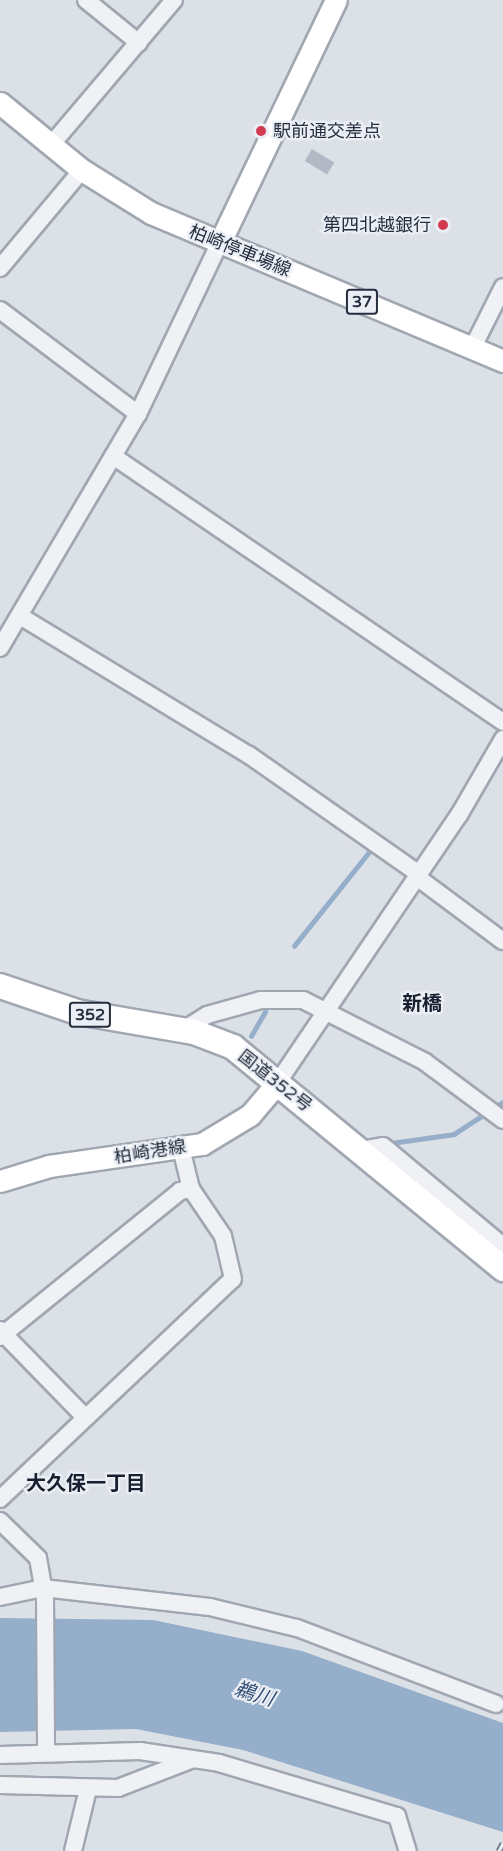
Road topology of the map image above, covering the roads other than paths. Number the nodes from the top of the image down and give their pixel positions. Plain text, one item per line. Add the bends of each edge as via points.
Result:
1 (86, 0) edge
2 (174, 0) edge
3 (336, 0) edge
4 (139, 43) junction
5 (0, 103) edge
6 (51, 145) junction
7 (82, 170) junction
8 (220, 242) junction
9 (0, 268) edge
10 (503, 287) edge
11 (0, 310) edge
12 (472, 349) junction
13 (503, 361) edge
14 (138, 414) junction
15 (113, 456) junction
16 (20, 616) junction
17 (0, 648) edge
18 (503, 722) edge
19 (503, 739) edge
20 (418, 875) junction
21 (503, 941) edge
22 (0, 986) edge
23 (327, 1010) junction
24 (183, 1030) junction
25 (278, 1082) junction
26 (503, 1120) edge
27 (181, 1148) junction
28 (361, 1150) junction
29 (0, 1181) edge
30 (191, 1189) junction
31 (503, 1246) edge
32 (503, 1269) edge
33 (1, 1333) edge
34 (85, 1417) junction
35 (0, 1499) edge
36 (0, 1521) edge
37 (44, 1593) junction
38 (0, 1597) edge
39 (496, 1704) dead end
40 (46, 1746) junction
41 (0, 1755) edge
42 (193, 1759) junction
43 (0, 1785) edge
44 (88, 1789) junction
45 (73, 1851) edge
46 (408, 1851) edge

1 - 4 street
2 - 4 street
3 - 8 main road
4 - 6 street
5 - 6 main road, 柏崎停車場線 / 37
6 - 7 main road, 柏崎停車場線 / 37
7 - 8 main road, 柏崎停車場線 / 37 via 151,213
7 - 9 street
8 - 12 main road, 柏崎停車場線 / 37
8 - 14 street
10 - 12 street
11 - 14 street
12 - 13 main road, 柏崎停車場線 / 37
14 - 15 street
15 - 16 street
15 - 18 street
16 - 17 street
16 - 20 street via 249,755
19 - 20 street
20 - 21 street
20 - 23 street
22 - 24 highway, 国道352号 / 352 via 77,1012
23 - 24 street via 277,997 214,1013
23 - 25 street
23 - 26 street via 425,1062
24 - 25 highway, 国道352号 / 352 via 233,1047
25 - 27 main road, 柏崎港線 via 233,1128
25 - 28 highway, 国道352号 / 352
27 - 29 main road, 柏崎港線 via 49,1166
27 - 30 street
28 - 31 street via 383,1146
28 - 32 highway, 国道352号 / 352
30 - 33 street via 180,1191
30 - 34 street via 223,1236 233,1279
33 - 34 street
34 - 35 street
36 - 37 street via 38,1558
37 - 38 street
37 - 39 street via 157,1599 297,1628
37 - 40 street
40 - 41 street
40 - 42 street via 140,1751
42 - 44 street via 118,1788
42 - 46 street via 397,1816
43 - 44 street
44 - 45 street

